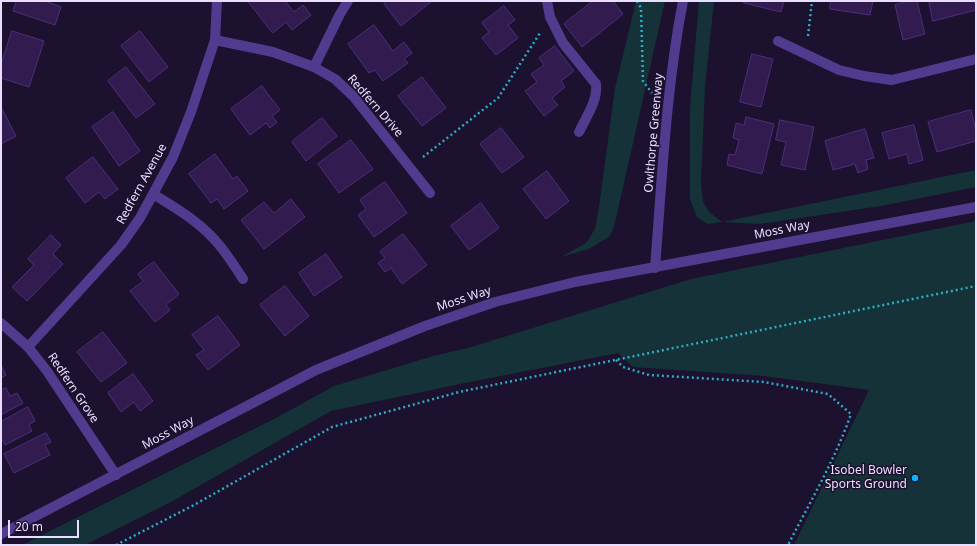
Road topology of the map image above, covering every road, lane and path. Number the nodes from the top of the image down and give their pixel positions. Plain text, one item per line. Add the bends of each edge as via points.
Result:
1 (217, 1) edge
2 (348, 1) edge
3 (547, 1) edge
4 (637, 1) edge
5 (683, 1) edge
6 (812, 1) edge
7 (550, 17) junction
8 (215, 40) junction
9 (778, 42) dead end
10 (806, 54) junction
11 (976, 60) edge
12 (314, 67) junction
13 (668, 112) junction
14 (579, 132) dead end
15 (410, 167) junction
16 (430, 193) dead end
17 (153, 194) junction
18 (976, 207) edge
19 (656, 268) junction
20 (243, 279) dead end
21 (976, 286) edge
22 (1, 323) edge
23 (28, 347) junction
24 (615, 359) junction
25 (116, 475) junction
26 (1, 534) edge
27 (116, 545) edge
28 (788, 545) edge

1 - 8 street, Redfern Avenue
2 - 12 street
3 - 7 street
4 - 13 path via 641,8 643,81
5 - 13 street, Owlthorpe Greenway
6 - 10 path
7 - 14 street via 563,43 596,84 597,92
7 - 15 path via 498,98
8 - 12 street, Redfern Drive via 273,52
8 - 17 street, Redfern Avenue via 191,112 173,156
9 - 10 street
10 - 11 street via 839,70 892,80
12 - 15 street, Redfern Drive via 335,80 353,96
13 - 19 street, Owlthorpe Greenway
15 - 16 street, Redfern Drive
17 - 20 street via 204,229
17 - 23 street, Redfern Avenue via 121,245
18 - 19 street, Moss Way
19 - 25 street, Moss Way via 575,282 517,296 425,326 316,370
21 - 24 path
22 - 23 street, Redfern Grove
23 - 25 street, Redfern Grove via 47,371
24 - 27 path via 459,392 332,426 194,505
24 - 28 path via 623,367 649,375 764,382 828,394 851,414 822,480
25 - 26 street, Moss Way

